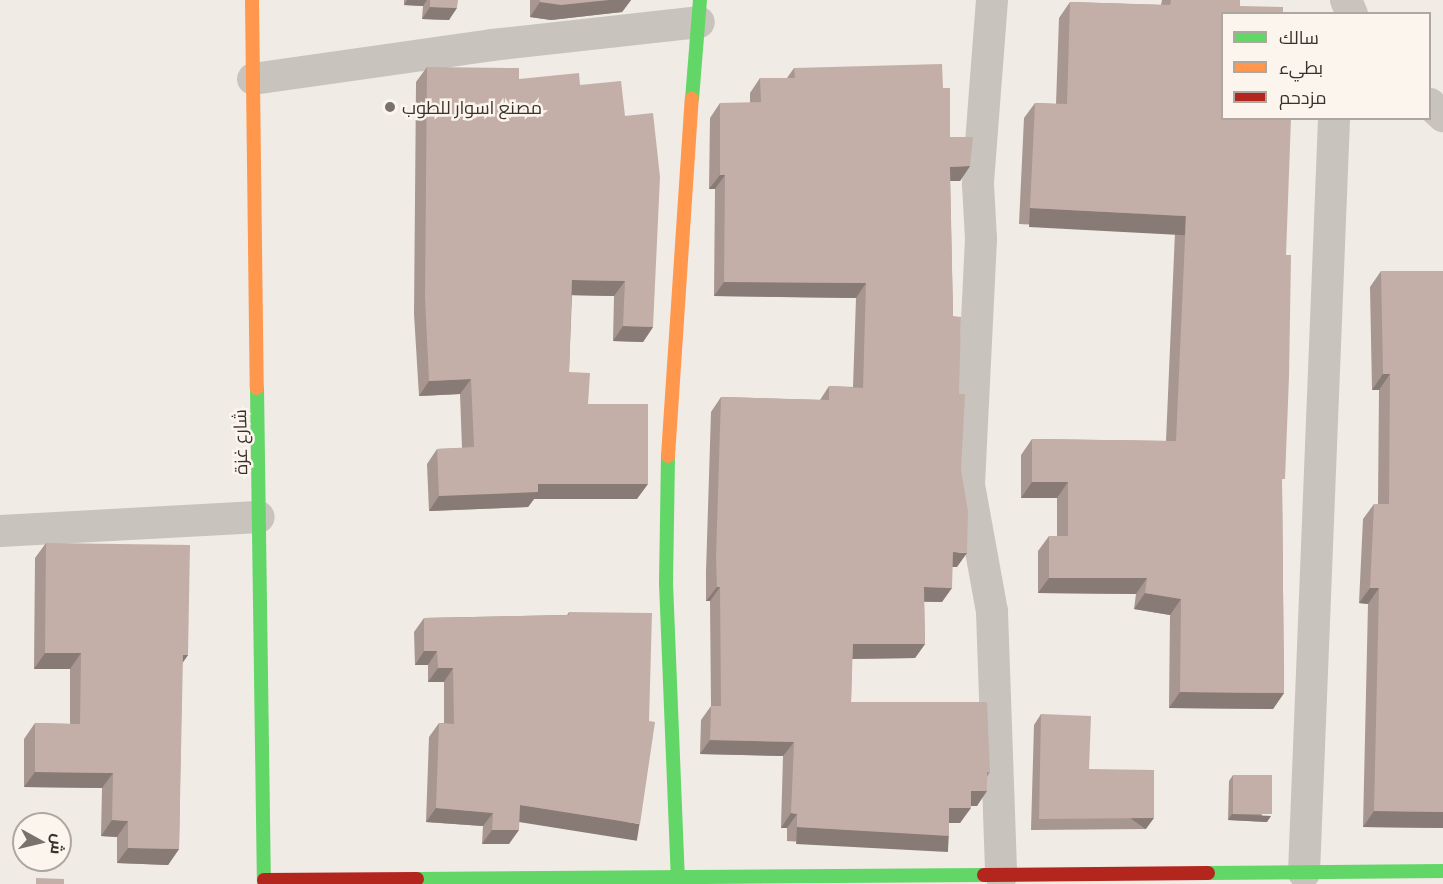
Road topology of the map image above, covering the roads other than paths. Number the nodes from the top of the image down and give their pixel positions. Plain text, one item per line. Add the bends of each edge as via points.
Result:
1 (252, 0) edge
2 (992, 0) edge
3 (700, 11) edge
4 (254, 79) junction
5 (1431, 105) edge
6 (1443, 116) edge
7 (1334, 120) edge
8 (259, 517) junction
9 (0, 531) edge
10 (1443, 872) edge
11 (1304, 873) junction
12 (1001, 876) junction
13 (264, 882) edge
14 (678, 882) edge

1 - 4 street, شارع غزة
2 - 12 street via 978,184 981,239 969,485 992,612
3 - 4 street
3 - 14 street via 668,414 666,583
4 - 8 street, شارع غزة
5 - 6 street
7 - 11 street
8 - 9 street
8 - 13 street, شارع غزة
10 - 11 street
11 - 12 street
12 - 14 street
13 - 14 street

